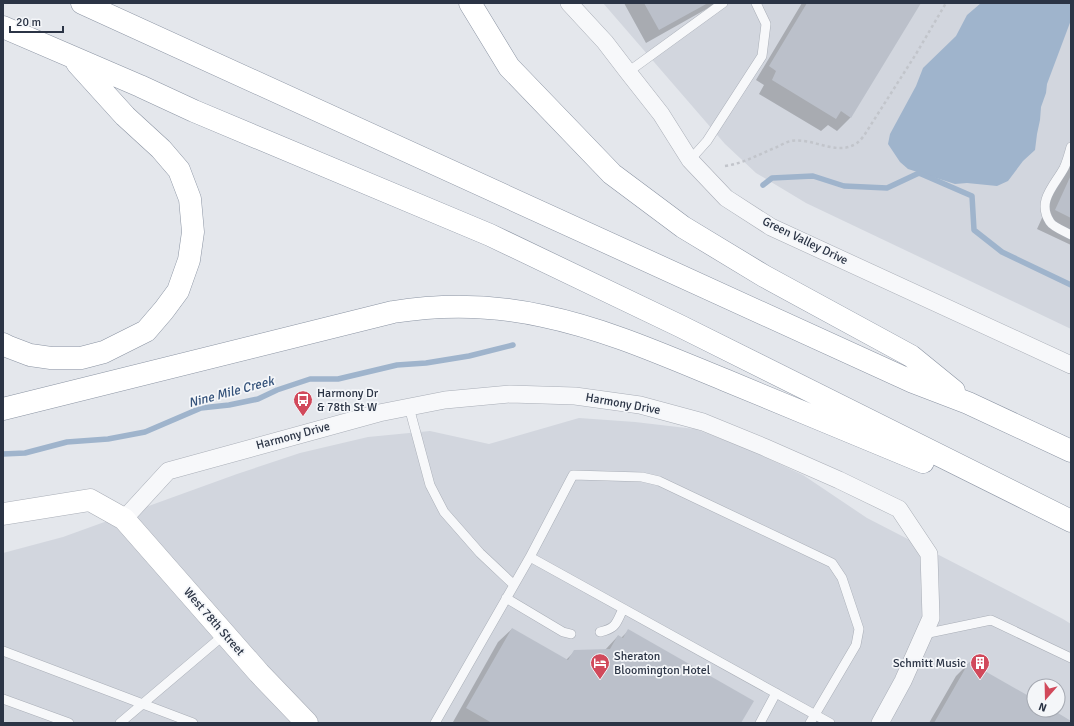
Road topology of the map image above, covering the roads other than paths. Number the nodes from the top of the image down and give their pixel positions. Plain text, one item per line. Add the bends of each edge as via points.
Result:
1 (82, 3) edge
2 (470, 3) edge
3 (569, 3) edge
4 (723, 3) edge
5 (756, 3) edge
6 (3, 28) edge
7 (72, 57) junction
8 (628, 72) junction
9 (1071, 147) edge
10 (690, 160) junction
11 (1071, 236) edge
12 (3, 344) edge
13 (1071, 365) edge
14 (968, 403) junction
15 (409, 407) junction
16 (3, 409) edge
17 (1071, 451) edge
18 (3, 514) edge
19 (124, 519) junction
20 (1071, 521) edge
21 (530, 557) junction
22 (514, 585) junction
23 (506, 598) junction
24 (624, 609) junction
25 (600, 632) dead end
26 (225, 634) junction
27 (571, 634) dead end
28 (924, 634) junction
29 (3, 651) edge
30 (1071, 658) edge
31 (776, 694) junction
32 (3, 699) edge
33 (142, 704) junction
34 (815, 715) junction
35 (69, 723) edge
36 (120, 723) edge
37 (193, 723) edge
38 (307, 723) edge
39 (435, 723) edge
40 (760, 723) edge
41 (810, 723) edge
42 (830, 723) edge
43 (880, 723) edge

1 - 14 main road via 913,382
2 - 14 main road via 509,67 612,174 683,227 764,276 911,356
3 - 8 street, Green Valley Drive
4 - 8 lane
5 - 10 lane via 766,24 762,56 707,141
6 - 7 main road
7 - 12 main road via 125,116 161,149 179,170 190,199 193,232 189,260 178,291 146,331 104,352 81,358 51,358 30,355
7 - 20 main road via 490,235
8 - 10 street, Green Valley Drive via 661,114
9 - 11 lane via 1064,168 1045,201 1050,223
10 - 13 street, Green Valley Drive via 726,198 771,227
14 - 17 main road
15 - 19 street, Harmony Drive via 379,412 168,471
15 - 22 lane via 430,485 444,512 480,553
15 - 28 street, Harmony Drive via 445,400 510,394 576,396 640,405 704,422 764,446 899,509 929,554 931,618
16 - 20 main road via 394,312 466,306 492,308 544,316 595,330 659,353
18 - 19 main road, West 78th Street via 90,500
19 - 26 main road, West 78th Street
21 - 22 lane
21 - 24 lane
21 - 34 lane via 573,475 659,481 832,563 842,578 859,629 856,645
22 - 23 lane
23 - 27 lane via 563,632
23 - 39 lane
24 - 25 lane via 616,624
24 - 31 lane
26 - 33 lane
26 - 38 main road, West 78th Street
28 - 30 lane via 991,620
28 - 43 street, Harmony Drive via 903,681
29 - 33 lane
31 - 34 lane
31 - 40 lane
32 - 35 lane
33 - 36 lane
33 - 37 lane
34 - 41 lane
34 - 42 lane

